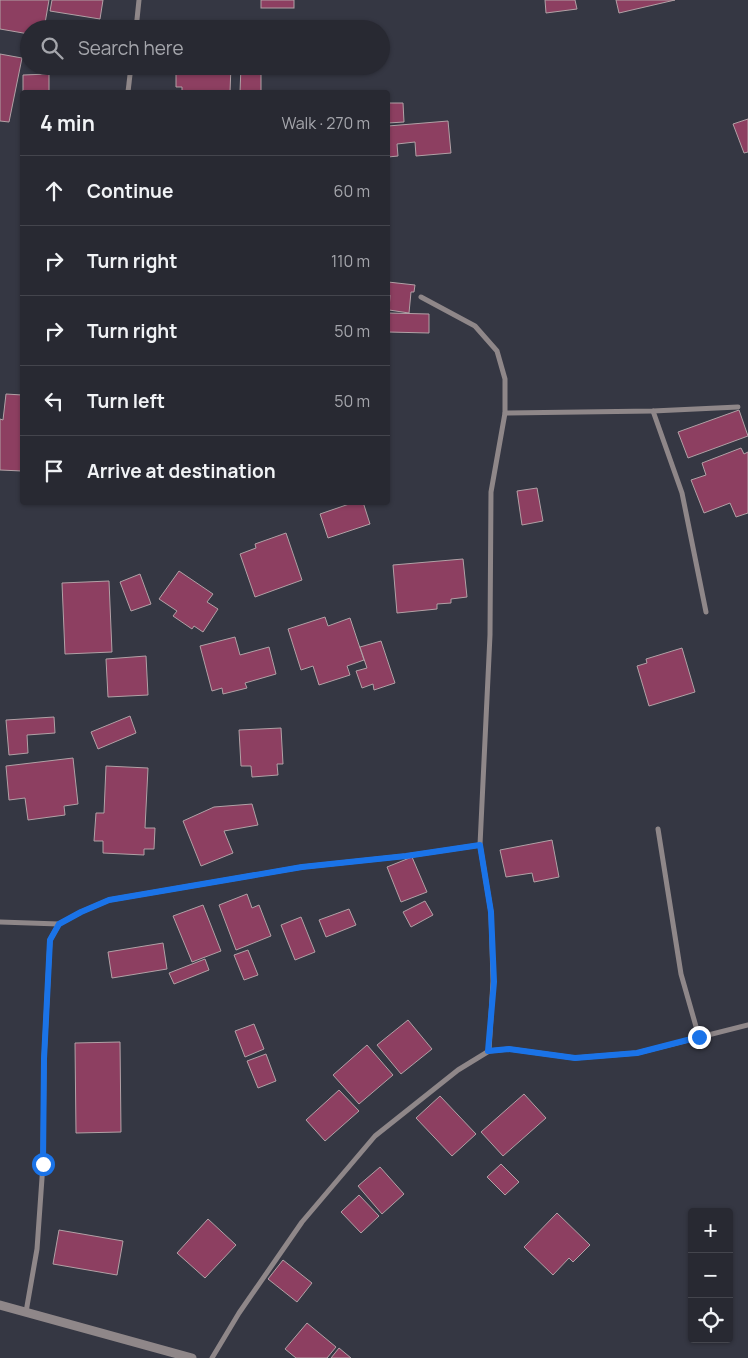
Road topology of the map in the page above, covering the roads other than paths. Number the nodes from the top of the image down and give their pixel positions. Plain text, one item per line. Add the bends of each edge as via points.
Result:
1 (139, 0) edge
2 (137, 20) edge
3 (130, 75) edge
4 (128, 90) edge
5 (421, 297) dead end
6 (738, 407) dead end
7 (653, 411) junction
8 (506, 413) junction
9 (706, 612) dead end
10 (658, 829) dead end
11 (480, 845) junction
12 (0, 922) edge
13 (59, 924) junction
14 (748, 1025) edge
15 (699, 1037) junction
16 (488, 1051) junction
17 (0, 1305) edge
18 (26, 1313) junction
19 (192, 1358) edge
20 (212, 1358) edge

1 - 2 street
3 - 4 street
5 - 8 street via 475,326 497,351 505,379
6 - 7 street
7 - 8 street
7 - 9 street via 682,493
8 - 11 street via 491,492 490,635
10 - 15 street via 681,974
11 - 13 street via 302,867 109,900
11 - 16 street via 491,912 494,982
12 - 13 street
13 - 18 street via 50,940 43,1164 37,1250
14 - 15 street
15 - 16 street via 637,1053 575,1058 509,1049
16 - 20 street via 458,1070 375,1136 302,1222
17 - 18 street
18 - 19 street

